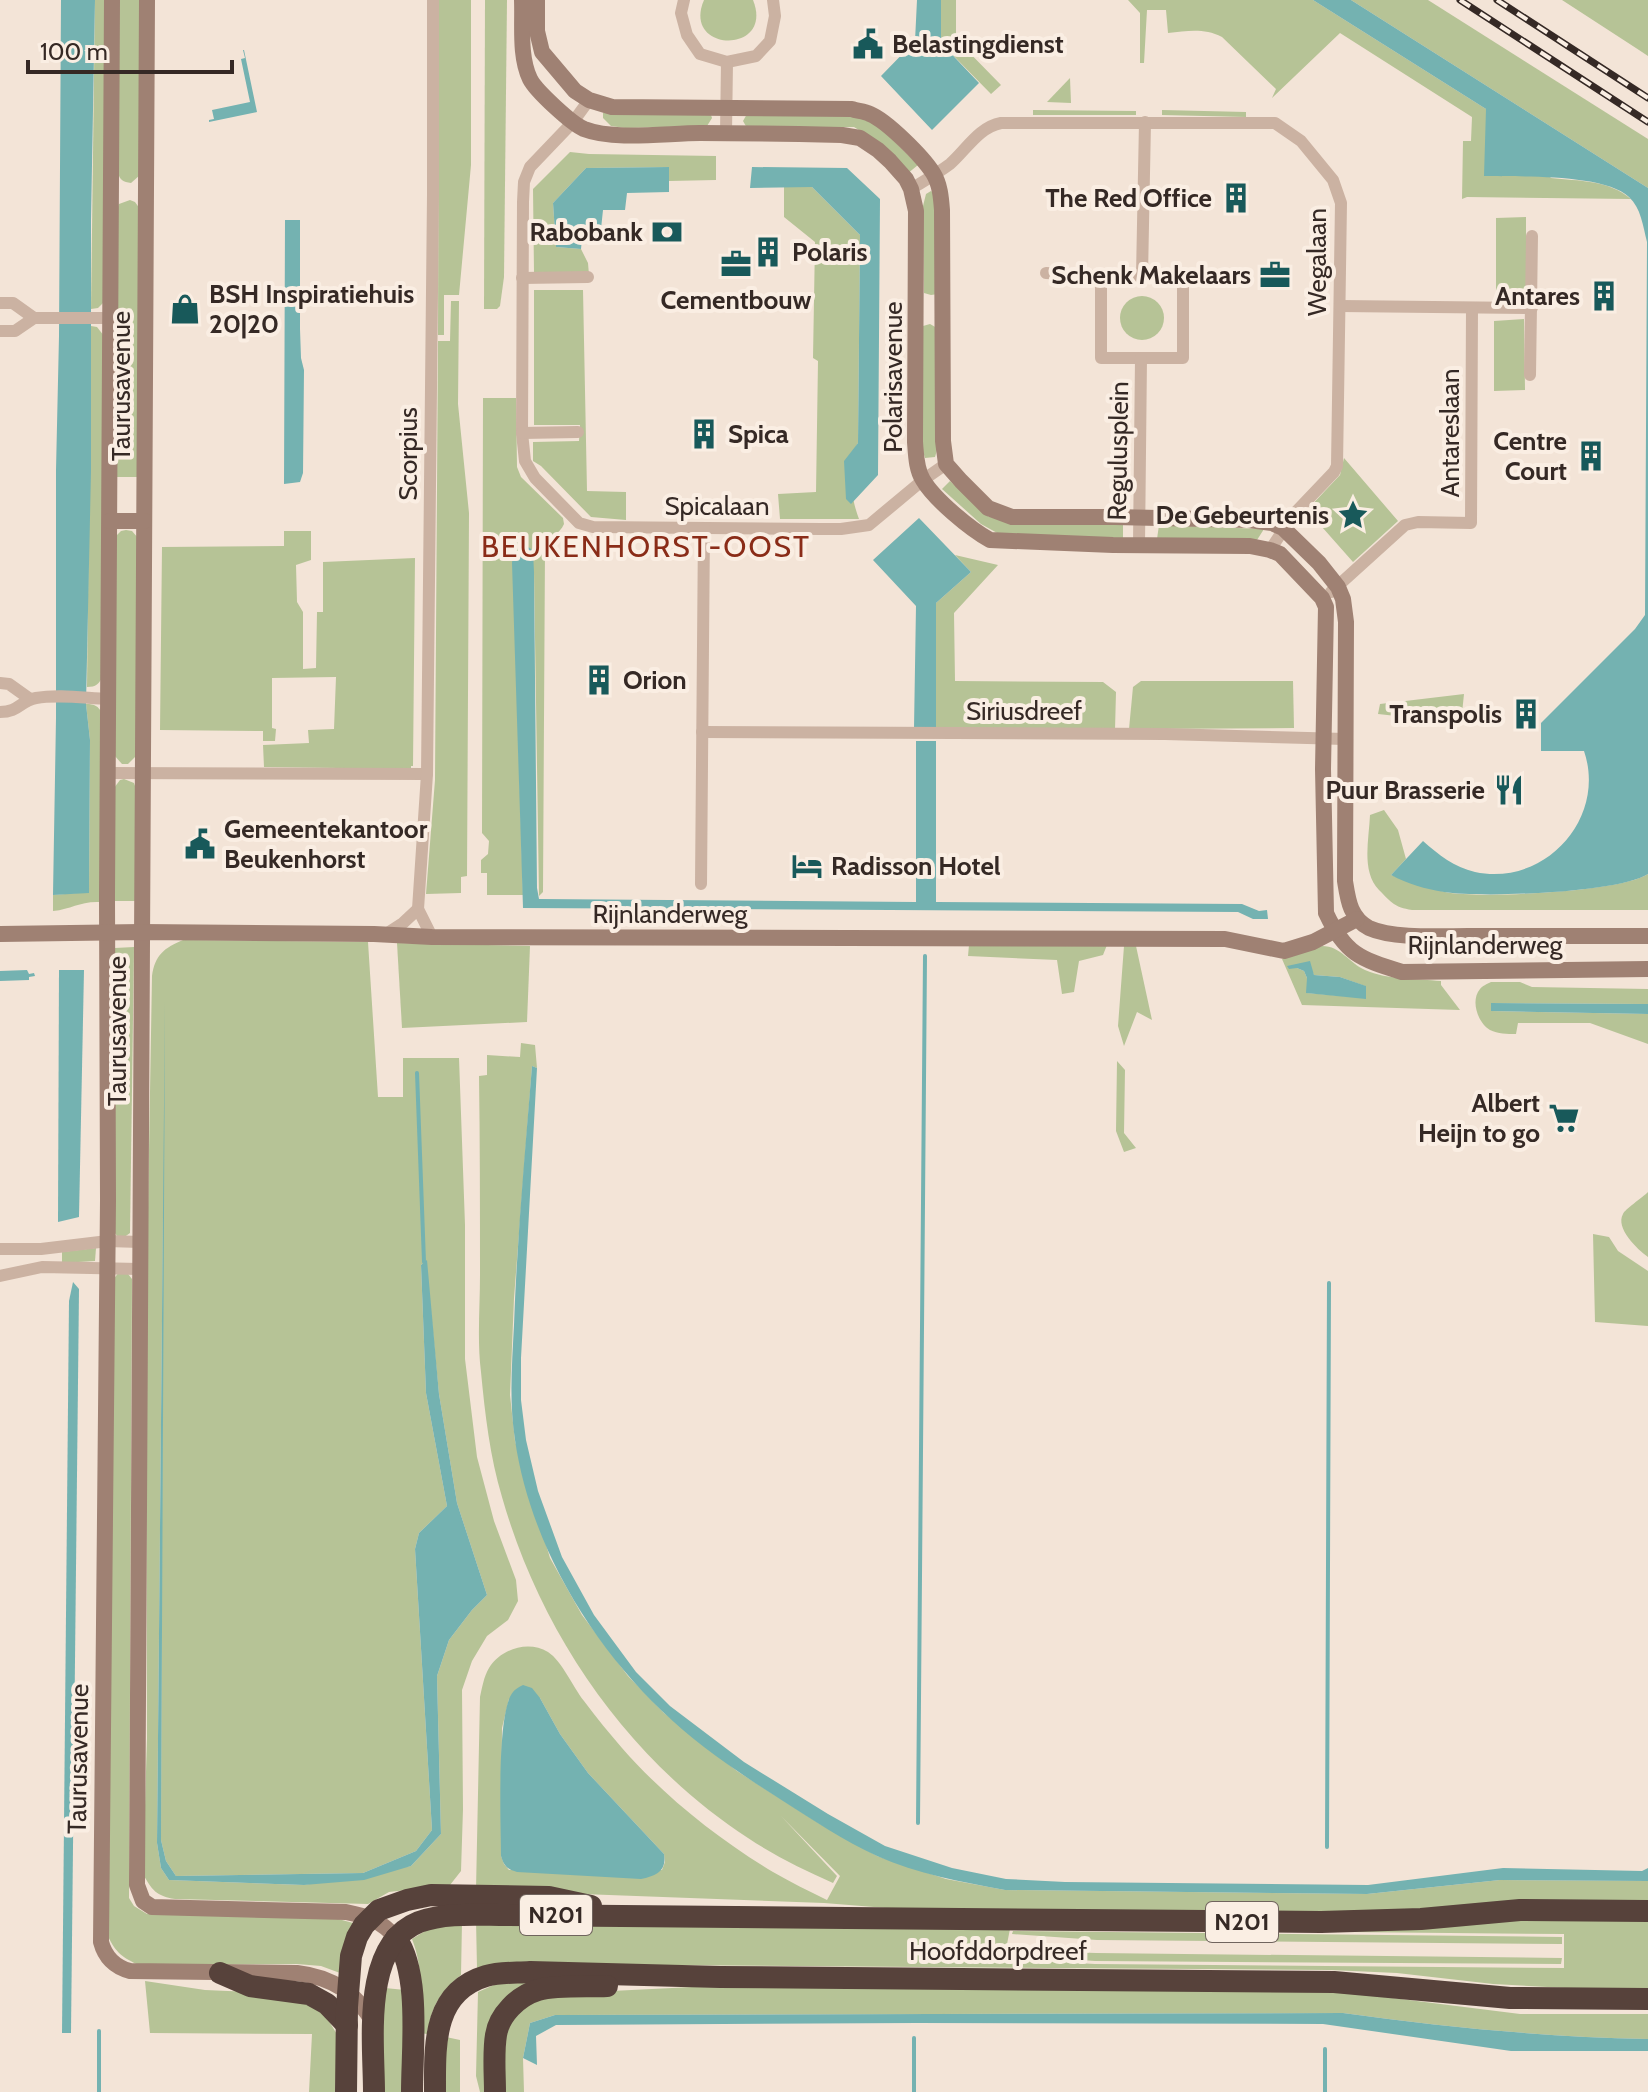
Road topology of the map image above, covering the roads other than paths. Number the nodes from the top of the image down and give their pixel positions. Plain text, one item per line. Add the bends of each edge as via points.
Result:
1 (112, 0) edge
2 (147, 0) edge
3 (433, 0) edge
4 (522, 0) edge
5 (537, 0) edge
6 (684, 0) edge
7 (773, 0) edge
8 (727, 62) junction
9 (589, 100) junction
10 (727, 108) junction
11 (573, 122) junction
12 (1145, 122) junction
13 (726, 133) junction
14 (934, 175) junction
15 (911, 189) junction
16 (1532, 236) dead end
17 (1046, 273) dead end
18 (1101, 276) junction
19 (1142, 276) junction
20 (1183, 276) junction
21 (1238, 276) dead end
22 (588, 277) dead end
23 (522, 278) junction
24 (0, 303) edge
25 (1340, 306) junction
26 (1472, 308) junction
27 (1532, 308) junction
28 (915, 311) junction
29 (942, 313) junction
30 (34, 318) junction
31 (103, 318) junction
32 (0, 331) edge
33 (1141, 358) junction
34 (1530, 375) dead end
35 (578, 432) dead end
36 (522, 433) junction
37 (946, 464) junction
38 (923, 480) junction
39 (1139, 519) junction
40 (110, 521) junction
41 (144, 521) junction
42 (704, 528) junction
43 (1283, 528) junction
44 (1139, 545) junction
45 (1270, 550) junction
46 (1338, 587) junction
47 (1322, 598) junction
48 (0, 683) edge
49 (30, 699) junction
50 (108, 699) junction
51 (0, 712) edge
52 (702, 732) junction
53 (1324, 739) junction
54 (1345, 739) junction
55 (108, 773) junction
56 (142, 773) junction
57 (427, 774) junction
58 (701, 884) dead end
59 (418, 909) junction
60 (1357, 919) junction
61 (141, 932) junction
62 (1335, 932) junction
63 (0, 934) edge
64 (107, 934) junction
65 (385, 935) junction
66 (1648, 936) edge
67 (432, 937) junction
68 (1648, 969) edge
69 (108, 1241) junction
70 (140, 1242) junction
71 (0, 1249) edge
72 (108, 1268) junction
73 (139, 1269) junction
74 (0, 1276) edge
75 (1648, 1911) edge
76 (643, 1916) junction
77 (370, 1918) junction
78 (396, 1938) junction
79 (220, 1973) junction
80 (720, 1977) junction
81 (348, 1992) junction
82 (1648, 1999) edge
83 (347, 2025) junction
84 (374, 2025) junction
85 (346, 2092) edge
86 (374, 2092) edge
87 (412, 2092) edge
88 (435, 2092) edge
89 (495, 2092) edge

1 - 31 street, Taurusavenue
2 - 41 street, Taurusavenue
3 - 57 street, Scorpius
4 - 11 street via 530,79
5 - 9 street via 542,52
6 - 8 street via 681,13 687,35 700,54
7 - 8 street via 770,41 756,56
8 - 10 street
9 - 10 street via 612,107
9 - 11 street, Spicalaan
10 - 13 street
10 - 14 street via 852,109 870,114 888,125
11 - 13 street via 617,135
11 - 23 street, Spicalaan via 535,160 524,182
12 - 14 street, Wegalaan via 993,124
12 - 19 street
12 - 25 street, Wegalaan via 1275,123 1301,141 1333,180 1341,203
13 - 15 street via 860,138 890,161
14 - 15 street, Wegalaan
14 - 29 street, Polarisavenue via 942,210
15 - 28 street, Polarisavenue via 916,211
16 - 27 street
17 - 18 street
18 - 19 street
18 - 33 street, Regulusplein via 1101,358
19 - 20 street
20 - 21 street
20 - 33 street, Regulusplein via 1183,358
22 - 23 street
23 - 36 street, Spicalaan
24 - 30 street, Taurusavenue via 13,303
25 - 26 street
25 - 43 street, Wegalaan via 1337,466
26 - 27 street
26 - 46 street, Antareslaan via 1471,523 1405,525
27 - 34 street
28 - 29 street
28 - 38 street, Polarisavenue via 915,442
29 - 37 street, Polarisavenue
30 - 31 street, Taurusavenue
30 - 32 street, Taurusavenue via 15,331
31 - 40 street, Taurusavenue
33 - 39 street, Regulusplein
35 - 36 street
36 - 42 street, Spicalaan via 525,461 535,478 579,523
37 - 38 street, Spicalaan
37 - 39 street via 988,508 1012,517
38 - 42 street, Spicalaan via 869,525
38 - 44 street, Polarisavenue via 972,530 990,540
39 - 43 street via 1249,520
39 - 44 street, Regulusplein
40 - 41 street
40 - 50 street, Taurusavenue
41 - 56 street, Taurusavenue
42 - 52 street
43 - 45 street, Wegalaan
43 - 46 street
44 - 45 street, Polarisavenue
45 - 47 street
46 - 47 street, Antareslaan
46 - 54 street via 1346,622
47 - 53 street
48 - 49 street
49 - 50 street
49 - 51 street via 11,712
50 - 55 street, Taurusavenue
52 - 53 street, Siriusdreef
52 - 58 street
53 - 54 street, Siriusdreef
53 - 62 street via 1326,913
54 - 60 street via 1345,881 1348,904
55 - 56 street
55 - 64 street, Taurusavenue
56 - 57 street
56 - 61 street, Taurusavenue
57 - 59 street, Scorpius
59 - 65 street
59 - 67 street
60 - 62 street, Rijnlanderweg
60 - 66 street, Rijnlanderweg via 1382,932 1414,935
61 - 64 street, Rijnlanderweg
61 - 65 street, Rijnlanderweg
61 - 70 street, Taurusavenue
62 - 67 street, Rijnlanderweg via 1284,951 1225,939
62 - 68 street, Rijnlanderweg via 1365,960 1402,972
63 - 64 street, Rijnlanderweg
64 - 69 street, Taurusavenue
65 - 67 street, Rijnlanderweg
69 - 70 street
69 - 71 street
69 - 72 street, Taurusavenue
70 - 73 street, Taurusavenue
72 - 73 street
72 - 74 street via 42,1267
72 - 79 street, Taurusavenue via 101,1942 108,1958 122,1969
73 - 77 street, Taurusavenue via 139,1892 143,1901 163,1909 346,1912
75 - 76 highway, Hoofddorpdreef / N201 via 1498,1911 1321,1922
76 - 77 highway via 549,1897 431,1895 392,1904
76 - 78 highway, Hoofddorpdreef / N201 via 443,1916 418,1922
77 - 78 street, Taurusavenue
77 - 81 highway via 354,1945
78 - 84 highway via 379,1971
78 - 87 highway via 412,1986
79 - 81 street, Taurusavenue via 308,1975
79 - 83 highway via 250,1986 309,1994
80 - 82 highway, Hoofddorpdreef / N201 via 1334,1982 1510,1998
80 - 88 highway, Hoofddorpdreef / N201 via 530,1972 486,1976 462,1988 446,2007 435,2045
80 - 89 highway via 529,1994 499,2024
81 - 83 highway
81 - 84 street, Taurusavenue
83 - 85 highway
84 - 86 highway

